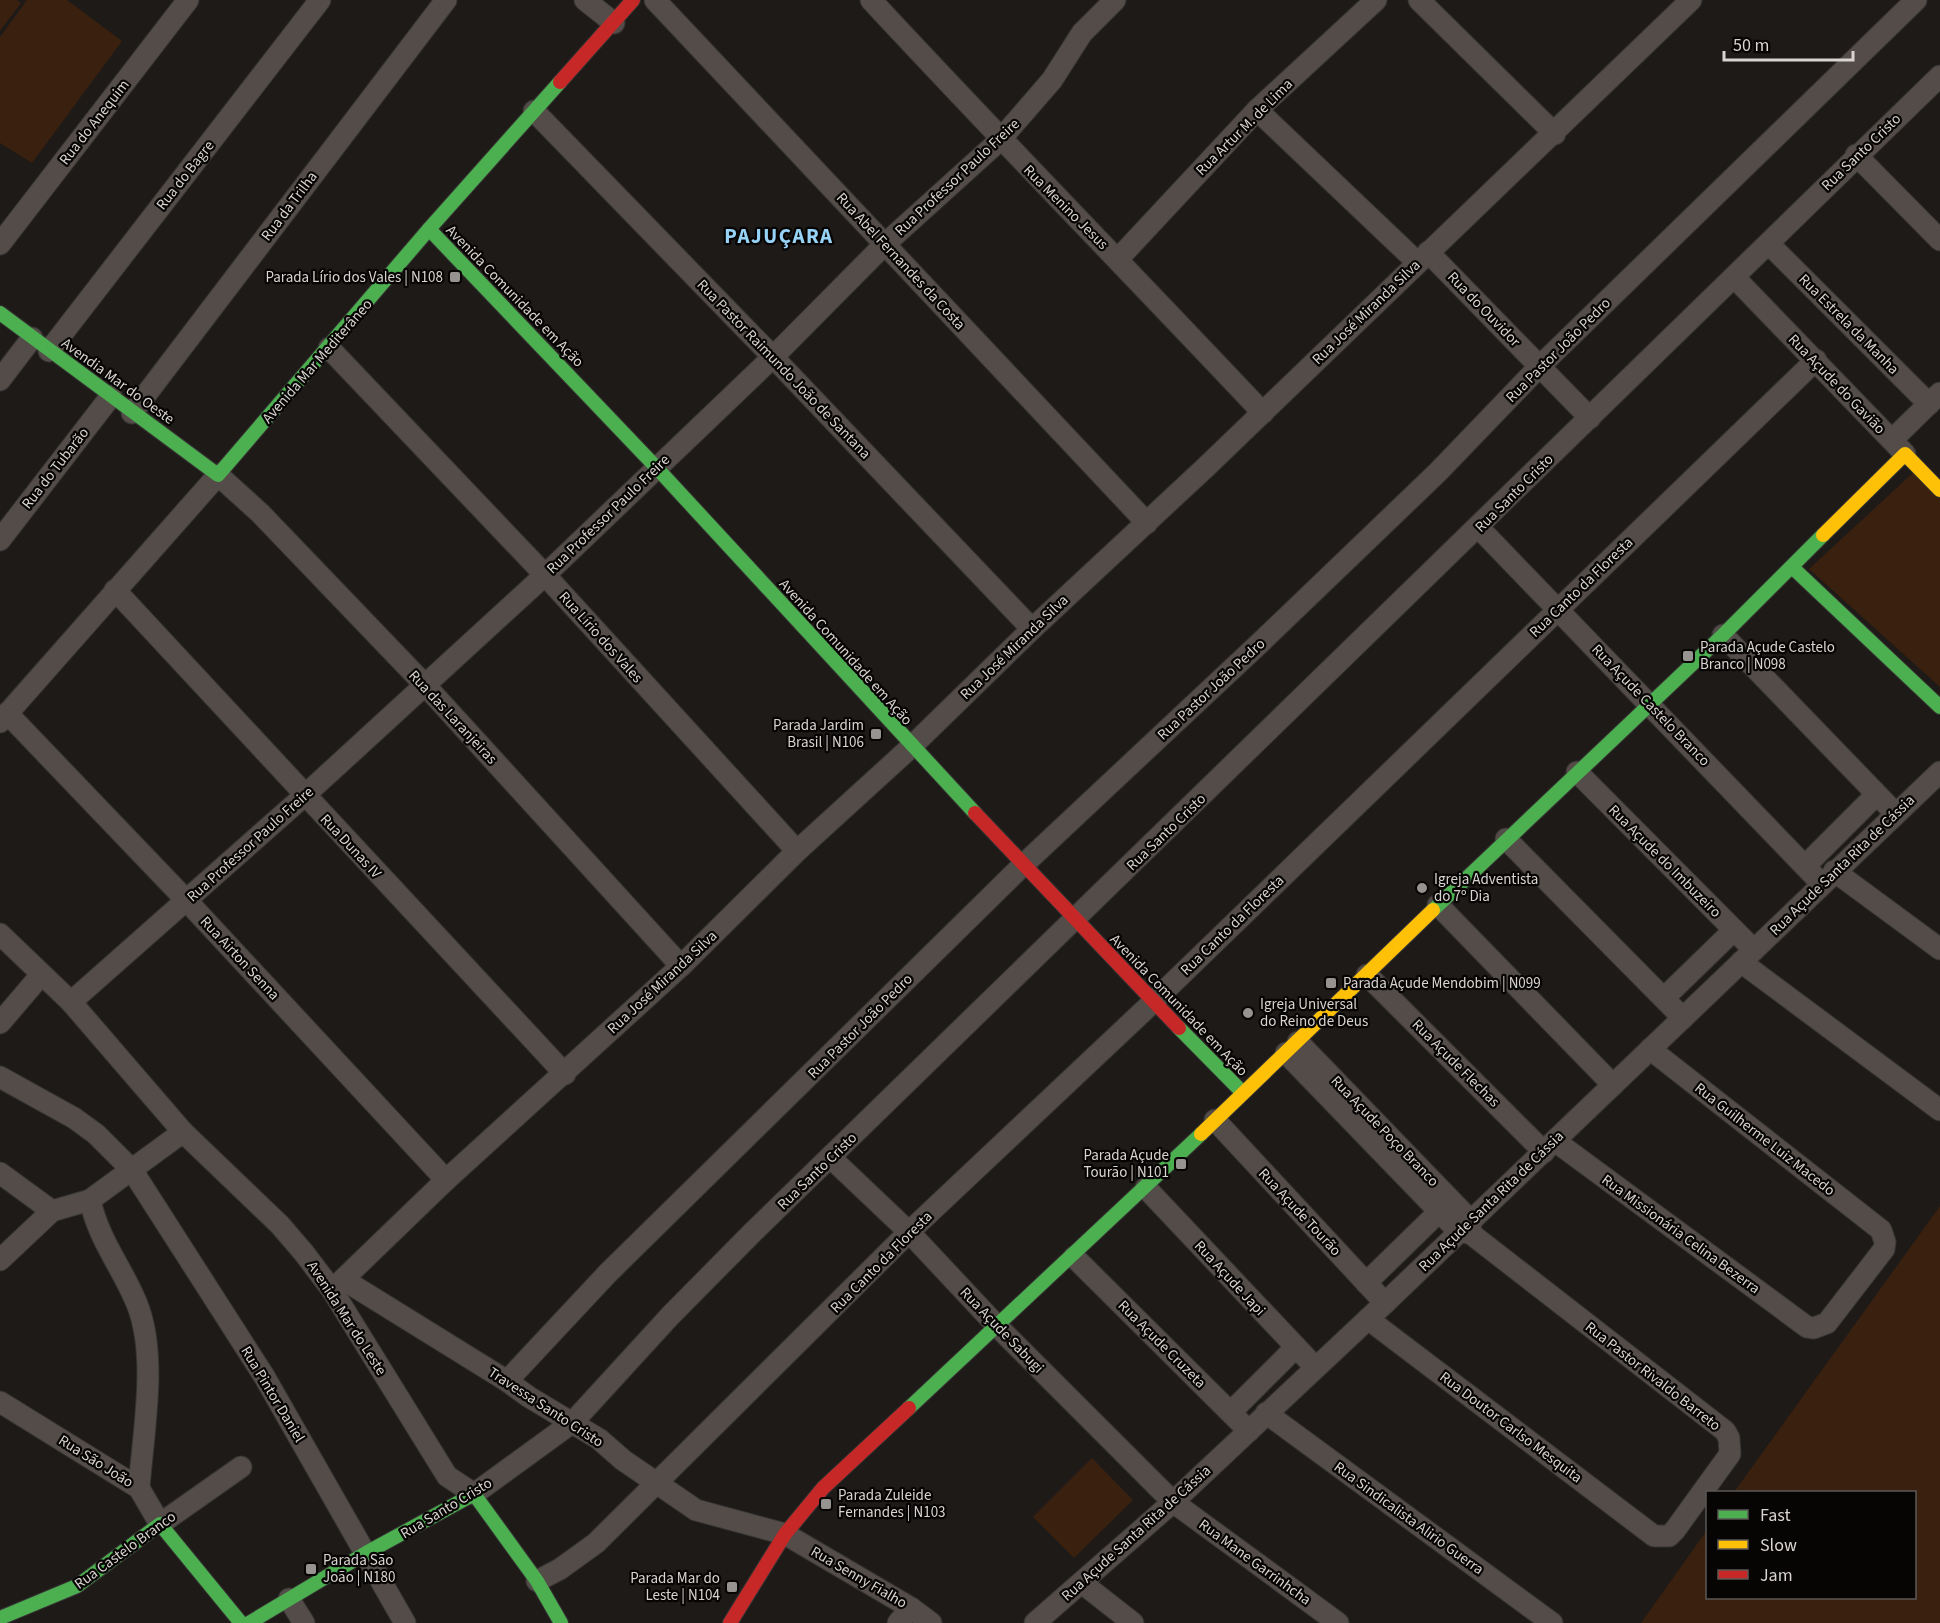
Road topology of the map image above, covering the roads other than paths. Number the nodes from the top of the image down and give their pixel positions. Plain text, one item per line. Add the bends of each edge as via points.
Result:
1 (188, 0) edge
2 (320, 0) edge
3 (446, 0) edge
4 (585, 0) edge
5 (655, 0) edge
6 (871, 0) edge
7 (1115, 0) edge
8 (1376, 0) edge
9 (1419, 0) edge
10 (1691, 0) edge
11 (1916, 0) edge
12 (631, 1) edge
13 (614, 23) junction
14 (1940, 76) edge
15 (1257, 110) junction
16 (534, 111) junction
17 (1556, 134) junction
18 (1000, 140) junction
19 (1856, 155) junction
20 (429, 229) junction
21 (1940, 240) edge
22 (0, 244) edge
23 (885, 244) junction
24 (1769, 244) junction
25 (1423, 257) junction
26 (1118, 259) junction
27 (1734, 277) junction
28 (0, 313) edge
29 (40, 345) junction
30 (329, 348) junction
31 (773, 357) junction
32 (1816, 360) junction
33 (1539, 367) junction
34 (0, 380) edge
35 (111, 396) junction
36 (1934, 399) edge
37 (132, 413) junction
38 (1263, 413) junction
39 (1590, 418) junction
40 (1898, 447) junction
41 (656, 467) junction
42 (218, 475) junction
43 (1940, 490) edge
44 (1147, 523) junction
45 (1479, 528) junction
46 (0, 540) edge
47 (1792, 567) junction
48 (545, 575) junction
49 (115, 590) junction
50 (1558, 609) junction
51 (1032, 629) junction
52 (1723, 635) junction
53 (424, 684) junction
54 (1650, 703) junction
55 (1940, 707) edge
56 (4, 717) edge
57 (911, 747) junction
58 (1577, 772) junction
59 (1937, 780) edge
60 (1876, 795) junction
61 (304, 796) junction
62 (1895, 813) junction
63 (1506, 839) junction
64 (797, 851) junction
65 (1023, 865) junction
66 (1805, 866) junction
67 (1828, 877) junction
68 (187, 901) junction
69 (1438, 905) junction
70 (1075, 920) junction
71 (1733, 931) junction
72 (0, 934) edge
73 (1940, 949) edge
74 (1748, 956) junction
75 (681, 966) junction
76 (41, 975) junction
77 (1368, 975) junction
78 (1664, 998) junction
79 (71, 1002) junction
80 (1152, 1003) junction
81 (1683, 1018) junction
82 (0, 1023) edge
83 (1292, 1048) junction
84 (1650, 1049) junction
85 (565, 1074) junction
86 (0, 1077) edge
87 (1613, 1085) junction
88 (1243, 1094) junction
89 (1940, 1110) edge
90 (1215, 1120) junction
91 (183, 1132) junction
92 (1549, 1146) junction
93 (831, 1158) junction
94 (132, 1170) junction
95 (0, 1173) edge
96 (446, 1180) junction
97 (1146, 1188) junction
98 (90, 1200) junction
99 (1445, 1206) junction
100 (52, 1210) junction
101 (1467, 1229) junction
102 (909, 1232) junction
103 (1074, 1257) junction
104 (0, 1260) edge
105 (1366, 1282) junction
106 (338, 1285) junction
107 (1385, 1304) junction
108 (1368, 1319) junction
109 (997, 1326) junction
110 (1807, 1327) joint
111 (1296, 1347) junction
112 (1315, 1367) junction
113 (507, 1381) junction
114 (0, 1402) edge
115 (1231, 1412) junction
116 (1266, 1413) junction
117 (573, 1422) junction
118 (1249, 1431) junction
119 (241, 1467) dead end
120 (658, 1483) junction
121 (139, 1488) junction
122 (474, 1494) junction
123 (1173, 1502) junction
124 (160, 1524) junction
125 (785, 1534) junction
126 (1654, 1536) joint
127 (366, 1554) junction
128 (537, 1581) junction
129 (1082, 1583) junction
130 (289, 1599) junction
131 (904, 1615) edge
132 (0, 1618) edge
133 (241, 1623) edge
134 (249, 1623) edge
135 (304, 1623) edge
136 (405, 1623) edge
137 (561, 1623) edge
138 (730, 1623) edge
139 (931, 1623) edge
140 (1035, 1623) edge
141 (1133, 1623) edge
142 (1338, 1623) edge
143 (1552, 1623) edge

1 - 22 street, Rua do Anequim
2 - 29 street, Rua do Bagre
3 - 37 street, Rua da Trilha
4 - 13 street
5 - 23 street, Rua Abel Fernandes da Costa
6 - 18 street, Rua Menino Jesus
7 - 18 street, Rua Professor Paulo Freire via 1082,33 1052,80
8 - 15 street, Rua Artur M. de Lima
9 - 17 street
10 - 17 street, Rua José Miranda Silva
11 - 33 street, Rua Pastor João Pedro
12 - 13 street, Avenida Mar Mediterâneo
13 - 16 street, Avenida Mar Mediterâneo
14 - 19 street, Rua Santo Cristo
15 - 25 street, Rua do Ouvidor
15 - 26 street, Rua Artur M. de Lima
16 - 20 street, Avenida Mar Mediterâneo
16 - 31 street, Rua Pastor Raimundo João de Santana
17 - 25 street, Rua José Miranda Silva
18 - 23 street, Rua Professor Paulo Freire
18 - 26 street, Rua Menino Jesus
19 - 21 street
19 - 24 street, Rua Santo Cristo
20 - 30 street, Avenida Mar Mediterâneo
20 - 41 street, Avenida Comunidade em Ação
23 - 31 street, Rua Professor Paulo Freire
23 - 44 street, Rua Abel Fernandes da Costa
24 - 27 street, Rua Santo Cristo
24 - 36 street, Rua Estrela da Manha
25 - 33 street, Rua do Ouvidor
25 - 38 street, Rua José Miranda Silva
26 - 38 street, Rua Menino Jesus
27 - 32 street, Rua Açude do Gavião
27 - 39 street, Rua Santo Cristo
28 - 29 street, Avendia Mar do Oeste
29 - 34 street, Rua do Bagre
29 - 35 street, Avendia Mar do Oeste
30 - 42 street, Avenida Mar Mediterâneo
30 - 48 street, Rua Lírio dos Vales
31 - 41 street, Rua Professor Paulo Freire
31 - 51 street, Rua Pastor Raimundo João de Santana
32 - 40 street, Rua Açude do Gavião
32 - 50 street, Rua Canto da Floresta
33 - 39 street, Rua do Ouvidor
33 - 65 street, Rua Pastor João Pedro via 1363,544
35 - 37 street, Avendia Mar do Oeste
35 - 46 street, Rua do Tubarão
36 - 40 street
37 - 42 street, Avendia Mar do Oeste
38 - 44 street, Rua José Miranda Silva
39 - 45 street, Rua Santo Cristo
40 - 43 street, Rua Açude do Gavião
40 - 47 street
41 - 48 street, Rua Professor Paulo Freire
41 - 57 street, Avenida Comunidade em Ação
42 - 49 street, Avenida Mar Mediterâneo
42 - 53 street, Rua das Laranjeiras via 261,513
44 - 51 street, Rua José Miranda Silva
45 - 50 street, Rua Açude Castelo Branco
45 - 70 street, Rua Santo Cristo
47 - 52 street
47 - 55 street
48 - 53 street, Rua Professor Paulo Freire
48 - 64 street, Rua Lírio dos Vales
49 - 56 street, Avenida Mar Mediterâneo
49 - 61 street, Rua Dunas IV
50 - 54 street, Rua Açude Castelo Branco
50 - 80 street, Rua Canto da Floresta
51 - 57 street, Rua José Miranda Silva
52 - 54 street
52 - 60 street
53 - 61 street, Rua Professor Paulo Freire
53 - 75 street, Rua das Laranjeiras
54 - 58 street
54 - 66 street, Rua Açude Castelo Branco
56 - 68 street, Rua Airton Senna
57 - 64 street, Rua José Miranda Silva
57 - 65 street, Avenida Comunidade em Ação
58 - 63 street
58 - 71 street, Rua Açude do Imbuzeiro
59 - 62 street, Rua Açude Santa Rita de Cássia
60 - 62 street
60 - 66 street
61 - 68 street, Rua Professor Paulo Freire
61 - 85 street, Rua Dunas IV
62 - 67 street, Rua Açude Santa Rita de Cássia
63 - 69 street
63 - 78 street
64 - 75 street, Rua José Miranda Silva
65 - 70 street, Avenida Comunidade em Ação
65 - 113 street, Rua Pastor João Pedro via 608,1273
66 - 67 street, Rua Açude Castelo Branco
67 - 73 street, Rua Açude Castelo Branco
67 - 74 street, Rua Açude Santa Rita de Cássia
68 - 79 street, Rua Professor Paulo Freire
68 - 96 street, Rua Airton Senna
69 - 77 street
69 - 87 street
70 - 80 street, Avenida Comunidade em Ação
70 - 93 street, Rua Santo Cristo
71 - 74 street, Rua Açude do Imbuzeiro
71 - 78 street
72 - 76 street, Avenida Mar do Leste
74 - 81 street, Rua Açude Santa Rita de Cássia
74 - 89 street, Rua Açude do Imbuzeiro
75 - 85 street, Rua José Miranda Silva
76 - 79 street, Avenida Mar do Leste
76 - 82 street
77 - 83 street
77 - 92 street, Rua Açude Flechas
78 - 81 street
79 - 91 street, Avenida Mar do Leste
80 - 88 street, Avenida Comunidade em Ação
80 - 102 street, Rua Canto da Floresta
81 - 84 street, Rua Açude Santa Rita de Cássia
83 - 88 street
83 - 99 street, Rua Açude Poço Branco
84 - 87 street, Rua Açude Santa Rita de Cássia
84 - 110 street, Rua Guilherme Luiz Macedo via 1881,1230 1884,1250 1827,1323
85 - 96 street, Rua José Miranda Silva
86 - 94 street, Rua Pintor Daniel via 74,1118
87 - 92 street, Rua Açude Santa Rita de Cássia
88 - 90 street
90 - 97 street
90 - 105 street, Rua Açude Tourão
91 - 94 street
91 - 106 street, Avenida Mar do Leste
92 - 101 street, Rua Açude Santa Rita de Cássia
92 - 110 street, Rua Missionária Celina Bezerra
93 - 102 street, Rua Açude Sabugi
93 - 117 street, Rua Santo Cristo via 670,1316
94 - 98 street
94 - 127 street, Rua Pintor Daniel via 264,1376
95 - 100 street
96 - 106 street, Rua José Miranda Silva
97 - 103 street
97 - 111 street, Rua Açude Japi
98 - 100 street
98 - 121 street via 95,1223 137,1305 145,1331
99 - 101 street, Rua Açude Poço Branco
99 - 105 street
100 - 104 street
101 - 107 street, Rua Açude Santa Rita de Cássia
101 - 126 street, Rua Pastor Rivaldo Barreto via 1725,1431 1730,1454 1675,1530 1669,1536
102 - 109 street, Rua Açude Sabugi
102 - 120 street, Rua Canto da Floresta
103 - 109 street
103 - 115 street, Rua Açude Cruzeta
105 - 107 street, Rua Açude Tourão
106 - 113 street, Travessa Santo Cristo
106 - 122 street, Avenida Mar do Leste via 447,1476
107 - 108 street, Rua Açude Santa Rita de Cássia
108 - 112 street, Rua Açude Santa Rita de Cássia
108 - 126 street, Rua Doutor Carlso Mesquita
109 - 123 street, Rua Açude Sabugi
109 - 125 street via 823,1488
111 - 112 street, Rua Açude Japi
111 - 115 street
112 - 116 street, Rua Açude Santa Rita de Cássia
113 - 117 street, Travessa Santo Cristo
114 - 121 street, Rua São João
115 - 118 street, Rua Açude Cruzeta
116 - 118 street, Rua Açude Santa Rita de Cássia
116 - 143 street, Rua Sindicalista Alirio Guerra
117 - 120 street, Travessa Santo Cristo
117 - 122 street, Rua Santo Cristo
118 - 123 street, Rua Açude Santa Rita de Cássia
119 - 124 street, Rua Castelo Branco
120 - 125 street, Travessa Santo Cristo via 696,1510
120 - 128 street, Rua Canto da Floresta via 596,1543
121 - 124 street, Rua São João
122 - 127 street, Rua Santo Cristo
122 - 128 street, Avenida Mar do Leste
123 - 129 street, Rua Açude Santa Rita de Cássia
123 - 142 street, Rua Mane Garrinhcha
124 - 132 street, Rua Castelo Branco via 77,1586
124 - 133 street, Rua São João
125 - 131 street, Rua Senny Fialho
125 - 138 street
127 - 130 street, Rua Santo Cristo
127 - 136 street, Rua Pintor Daniel
128 - 137 street, Avenida Mar do Leste
129 - 140 street, Rua Açude Santa Rita de Cássia
129 - 141 street
130 - 134 street, Rua Santo Cristo
130 - 135 street
131 - 139 street, Rua Senny Fialho

